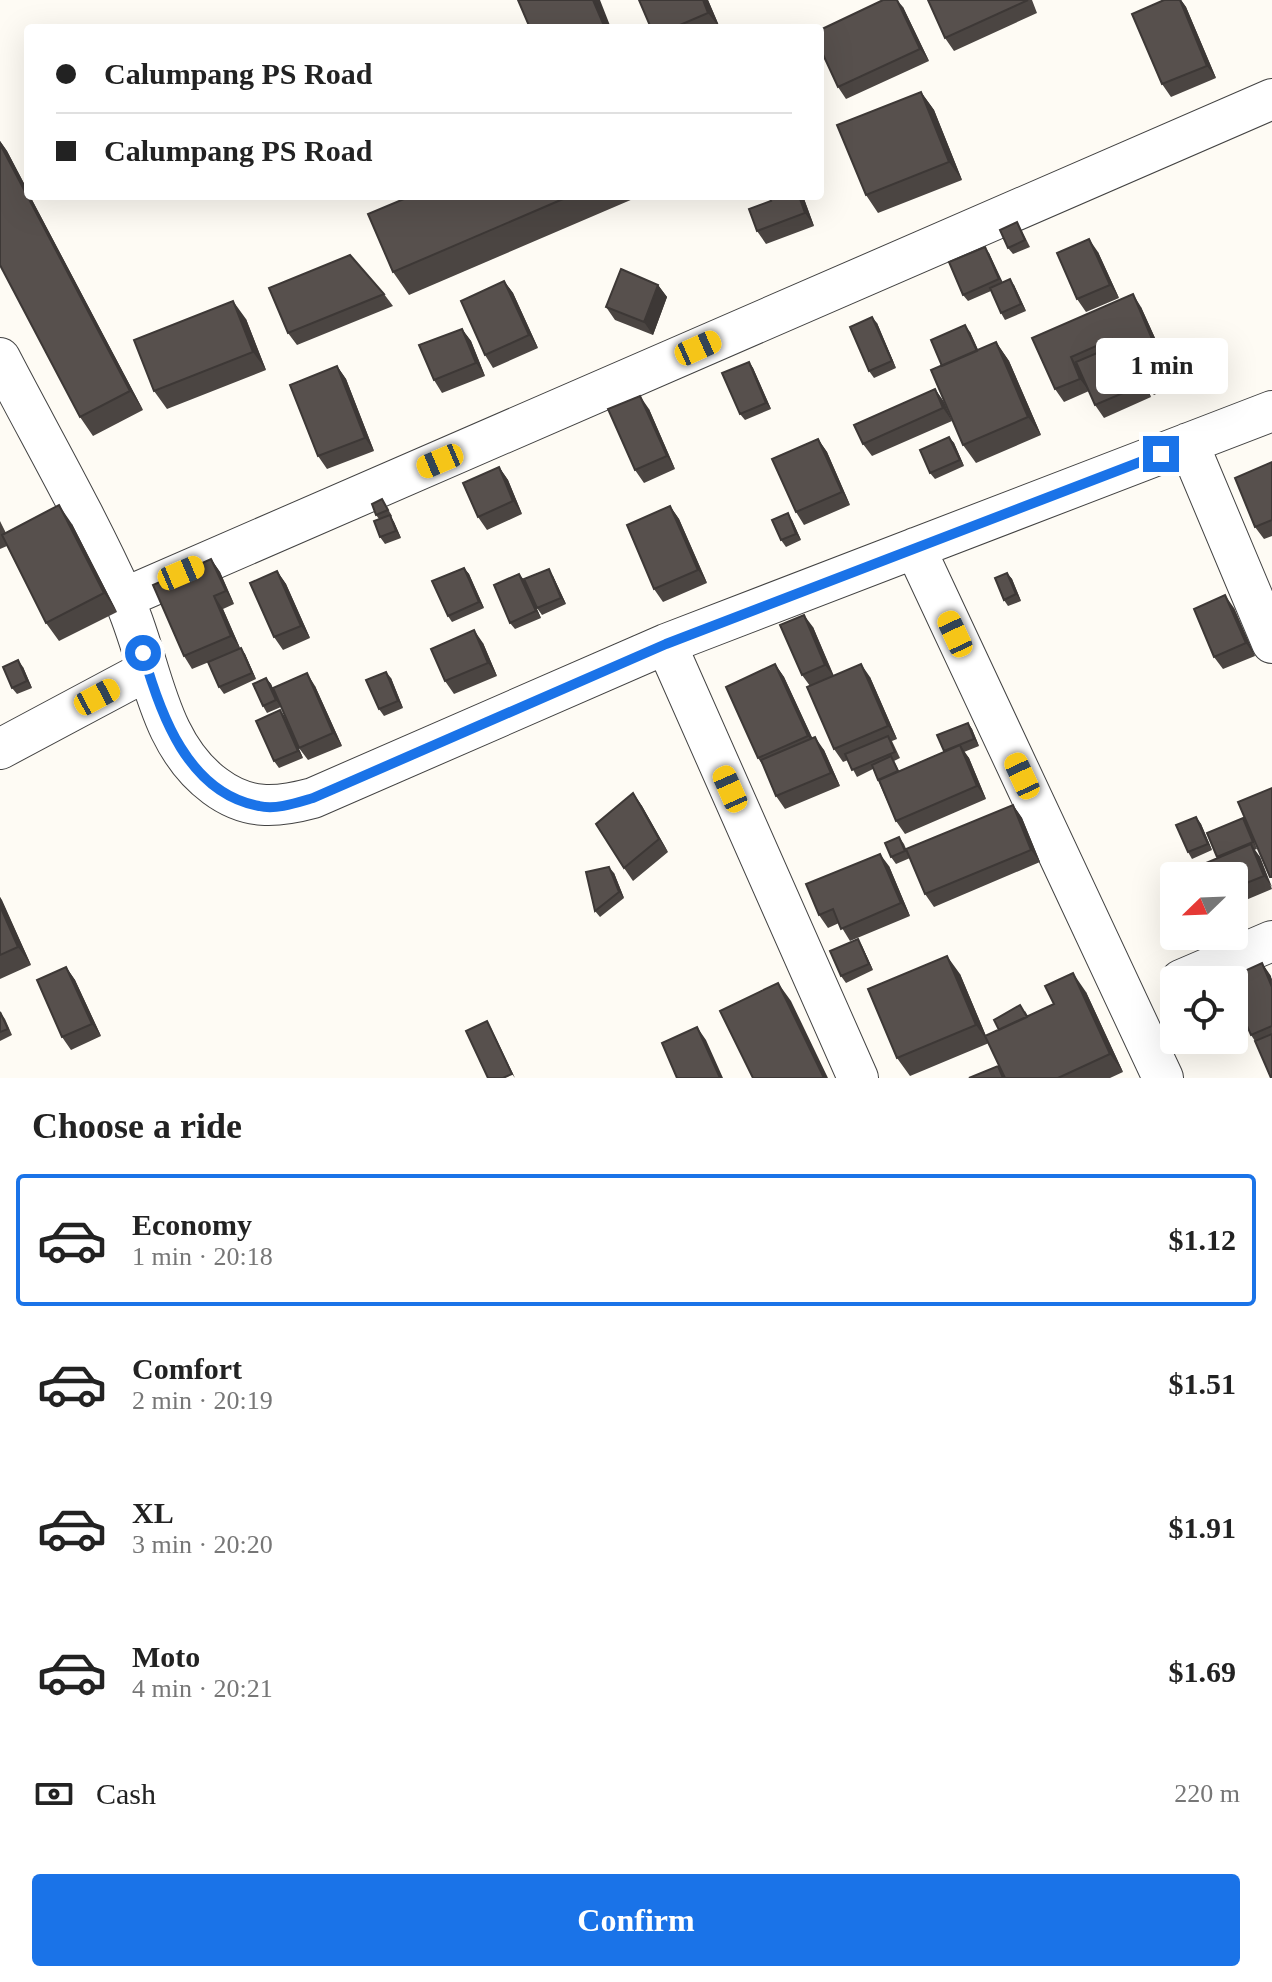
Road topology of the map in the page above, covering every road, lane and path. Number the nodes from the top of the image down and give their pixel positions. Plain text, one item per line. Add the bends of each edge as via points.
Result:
1 (1272, 99) edge
2 (0, 358) edge
3 (1272, 411) edge
4 (1188, 443) junction
5 (915, 548) junction
6 (124, 598) junction
7 (1272, 643) edge
8 (666, 644) junction
9 (148, 670) junction
10 (0, 749) edge
11 (1272, 941) edge
12 (1214, 966) edge
13 (1160, 989) edge
14 (1128, 1003) junction
15 (858, 1078) edge
16 (1163, 1078) edge

1 - 6 street
2 - 6 street
3 - 4 street
4 - 5 street
4 - 7 street
5 - 8 street
5 - 14 street
6 - 9 street
8 - 9 street via 313,798 261,807 215,786 185,755
8 - 15 street
9 - 10 street
11 - 12 street
13 - 14 street
14 - 16 street

